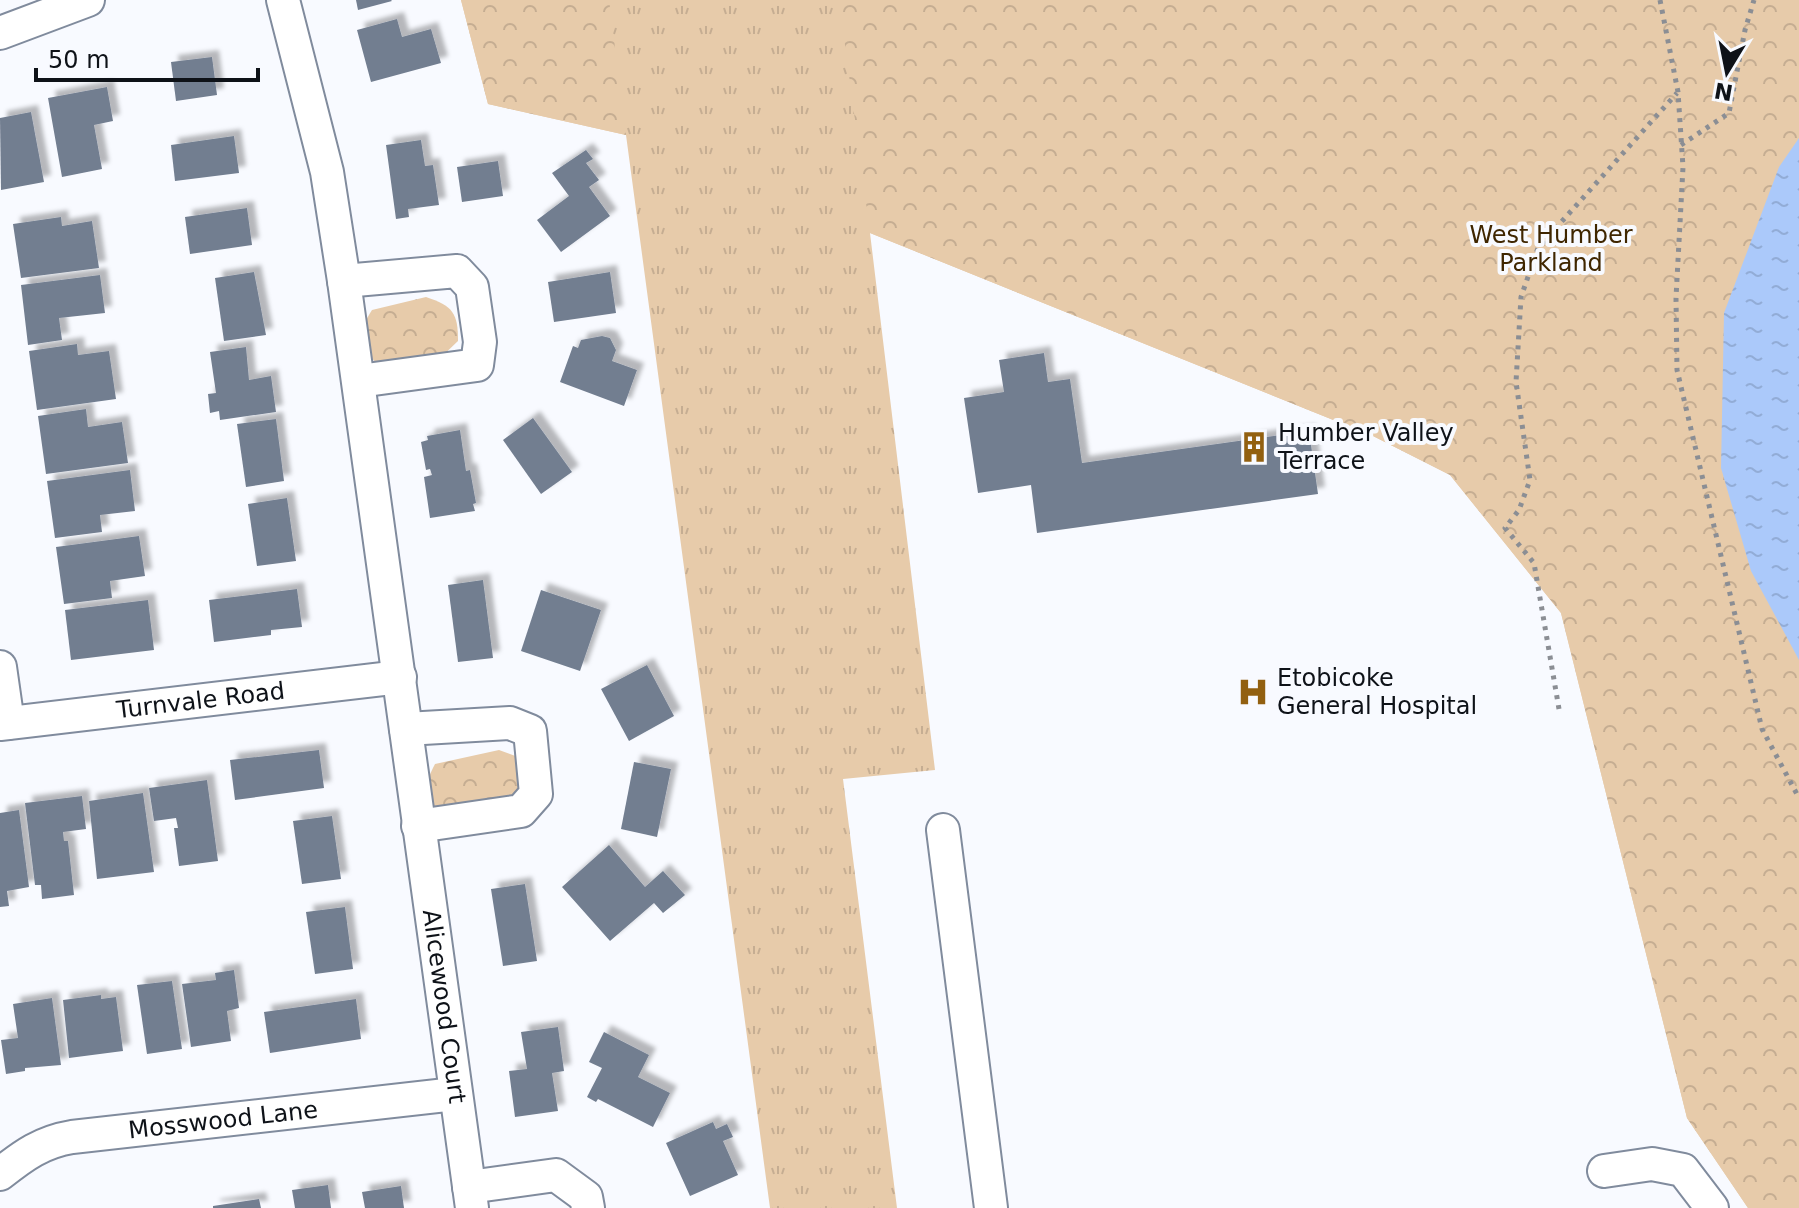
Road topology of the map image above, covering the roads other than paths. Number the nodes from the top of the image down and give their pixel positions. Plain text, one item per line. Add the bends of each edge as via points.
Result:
1 (88, 0) edge
2 (283, 0) edge
3 (0, 33) edge
4 (344, 281) junction
5 (359, 381) junction
6 (0, 667) edge
7 (400, 677) junction
8 (4, 724) edge
9 (406, 729) junction
10 (418, 826) junction
11 (943, 830) dead end
12 (455, 1094) junction
13 (1604, 1171) dead end
14 (0, 1174) edge
15 (470, 1198) edge
16 (588, 1208) edge
17 (991, 1208) edge
18 (1712, 1208) edge

1 - 3 street
2 - 4 street, Alicewood Court via 327,172
4 - 5 street, Alicewood Court
4 - 5 street via 457,271 472,287 480,342 477,365
5 - 7 street, Alicewood Court
6 - 8 street
7 - 8 street, Turnvale Road
7 - 9 street, Alicewood Court
9 - 10 street, Alicewood Court
9 - 10 street via 510,723 530,731 536,794 521,811
10 - 12 street, Alicewood Court
11 - 17 street
12 - 14 street, Mosswood Lane via 49,1141
12 - 15 street, Alicewood Court
13 - 18 street via 1652,1164 1683,1170
15 - 16 street, Alicewood Court via 556,1175 586,1197

